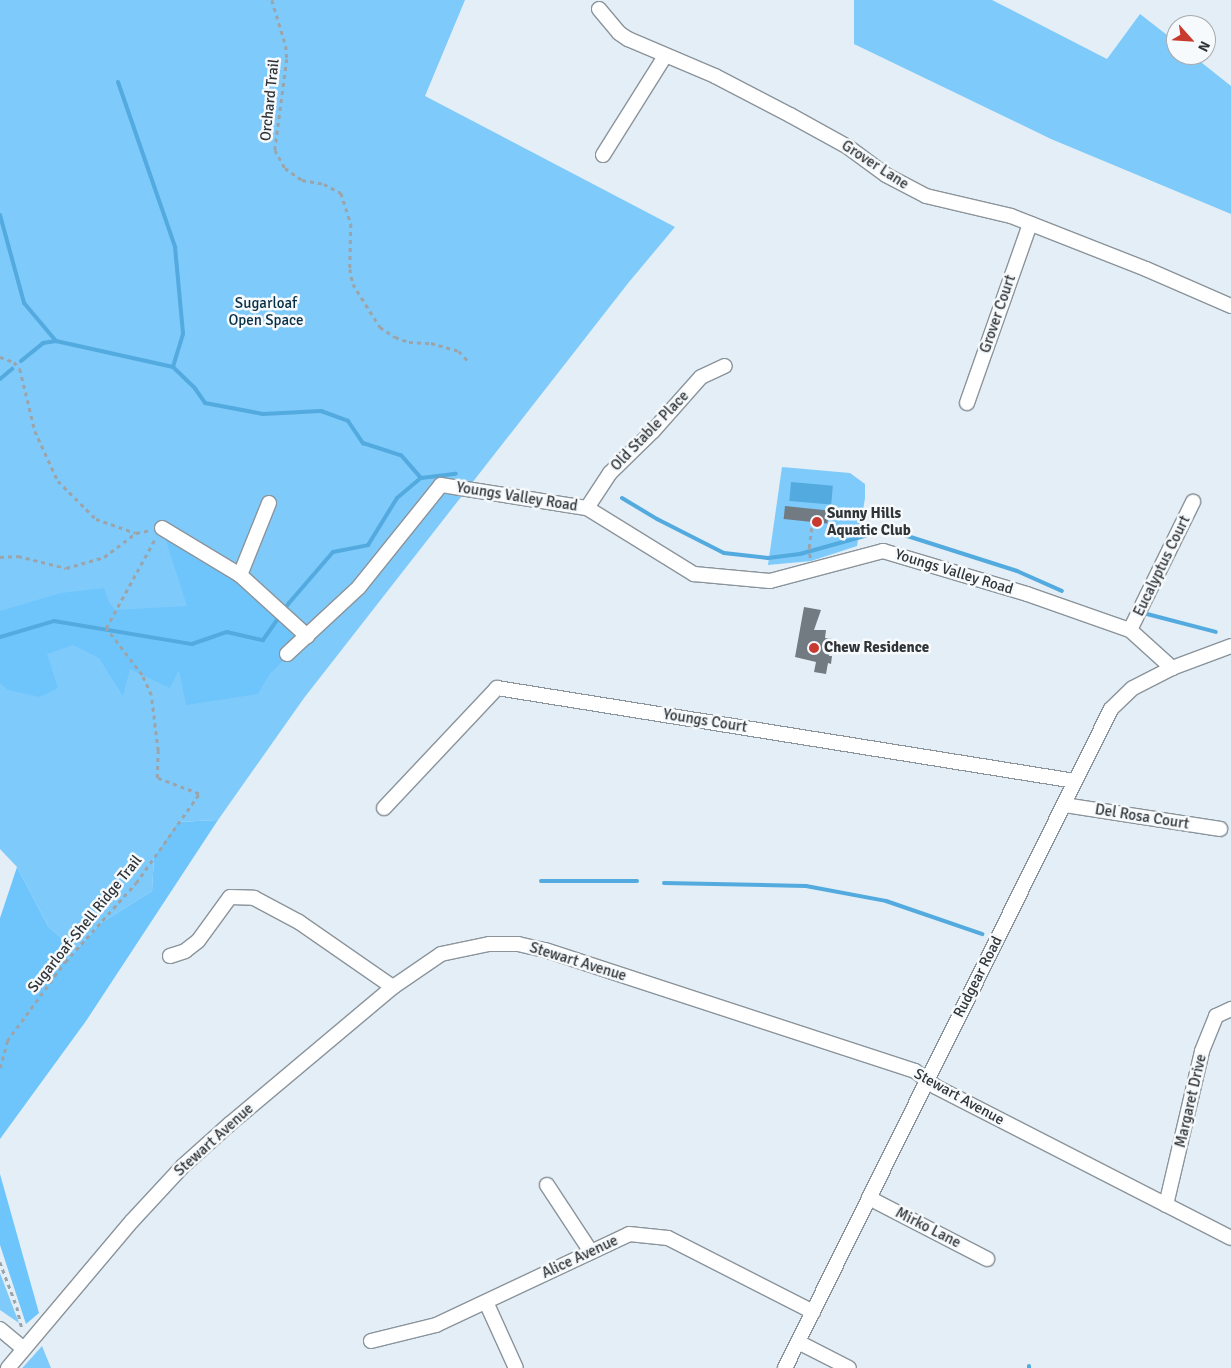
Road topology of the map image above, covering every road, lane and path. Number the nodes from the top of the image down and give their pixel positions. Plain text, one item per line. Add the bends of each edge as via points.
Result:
1 (272, 0) edge
2 (599, 9) dead end
3 (665, 56) junction
4 (603, 155) dead end
5 (1030, 224) junction
6 (1231, 306) edge
7 (0, 357) edge
8 (468, 360) dead end
9 (725, 366) dead end
10 (967, 404) dead end
11 (1193, 502) dead end
12 (269, 503) dead end
13 (587, 508) junction
14 (812, 522) dead end
15 (162, 528) junction
16 (136, 533) junction
17 (0, 557) edge
18 (810, 557) dead end
19 (240, 575) junction
20 (1130, 630) junction
21 (307, 636) junction
22 (1231, 646) edge
23 (288, 654) dead end
24 (1172, 668) junction
25 (1076, 781) junction
26 (1064, 805) junction
27 (384, 808) dead end
28 (1220, 829) dead end
29 (170, 956) dead end
30 (393, 987) junction
31 (1231, 1009) edge
32 (0, 1068) edge
33 (926, 1080) junction
34 (547, 1185) dead end
35 (869, 1198) junction
36 (1166, 1205) junction
37 (1231, 1238) edge
38 (591, 1252) junction
39 (986, 1259) dead end
40 (0, 1262) edge
41 (486, 1302) junction
42 (813, 1312) junction
43 (0, 1329) edge
44 (371, 1342) dead end
45 (798, 1342) junction
46 (19, 1345) junction
47 (8, 1368) edge
48 (516, 1368) edge
49 (785, 1368) edge
50 (849, 1368) edge

1 - 8 path, Orchard Trail via 287,59 275,150 285,168 302,180 324,184 341,193 351,224 353,284 380,327 402,340 431,343 459,351
2 - 3 street, Grover Lane via 618,33
3 - 4 street
3 - 5 street, Grover Lane via 715,76 790,115 926,196 1010,216
5 - 6 street, Grover Lane
5 - 10 street, Grover Court
7 - 16 path via 14,362 20,369 35,430 58,481 96,519
9 - 13 street, Old Stable Place via 701,377 610,473
11 - 20 street, Eucalyptus Court
12 - 19 street
13 - 20 street, Youngs Valley Road via 694,574 770,581 883,551 1027,594
13 - 21 street, Youngs Valley Road via 441,484 359,587
14 - 18 path
15 - 16 path
15 - 19 street
15 - 32 path, Sugarloaf-Shell Ridge Trail via 106,628 142,674 152,695 158,751 157,778 199,794 136,883 65,962 7,1041
16 - 17 path via 104,557 66,568 18,556
19 - 21 street
20 - 24 street, Youngs Valley Road
21 - 23 street
22 - 24 street, Rudgear Road
24 - 25 street, Rudgear Road via 1133,688 1111,709
25 - 26 street, Rudgear Road
25 - 27 street, Youngs Court via 497,688
26 - 28 street, Del Rosa Court
26 - 33 street, Rudgear Road
29 - 30 street via 198,941 230,897 254,898 299,922
30 - 33 street, Stewart Avenue via 441,954 489,944 518,944 914,1071
30 - 46 street, Stewart Avenue via 183,1166
31 - 36 street, Margaret Drive via 1216,1016 1202,1051
33 - 35 street, Rudgear Road
33 - 36 street, Stewart Avenue
34 - 38 street
35 - 39 street, Mirko Lane
35 - 42 street, Rudgear Road
36 - 37 street, Stewart Avenue
38 - 41 street, Alice Avenue
38 - 42 street, Alice Avenue via 629,1234 668,1238
40 - 46 path via 24,1327
41 - 44 street, Alice Avenue via 436,1325
41 - 48 street
42 - 45 street, Rudgear Road
43 - 46 street
45 - 49 street, Rudgear Road
45 - 50 street
46 - 47 street, Stewart Avenue

